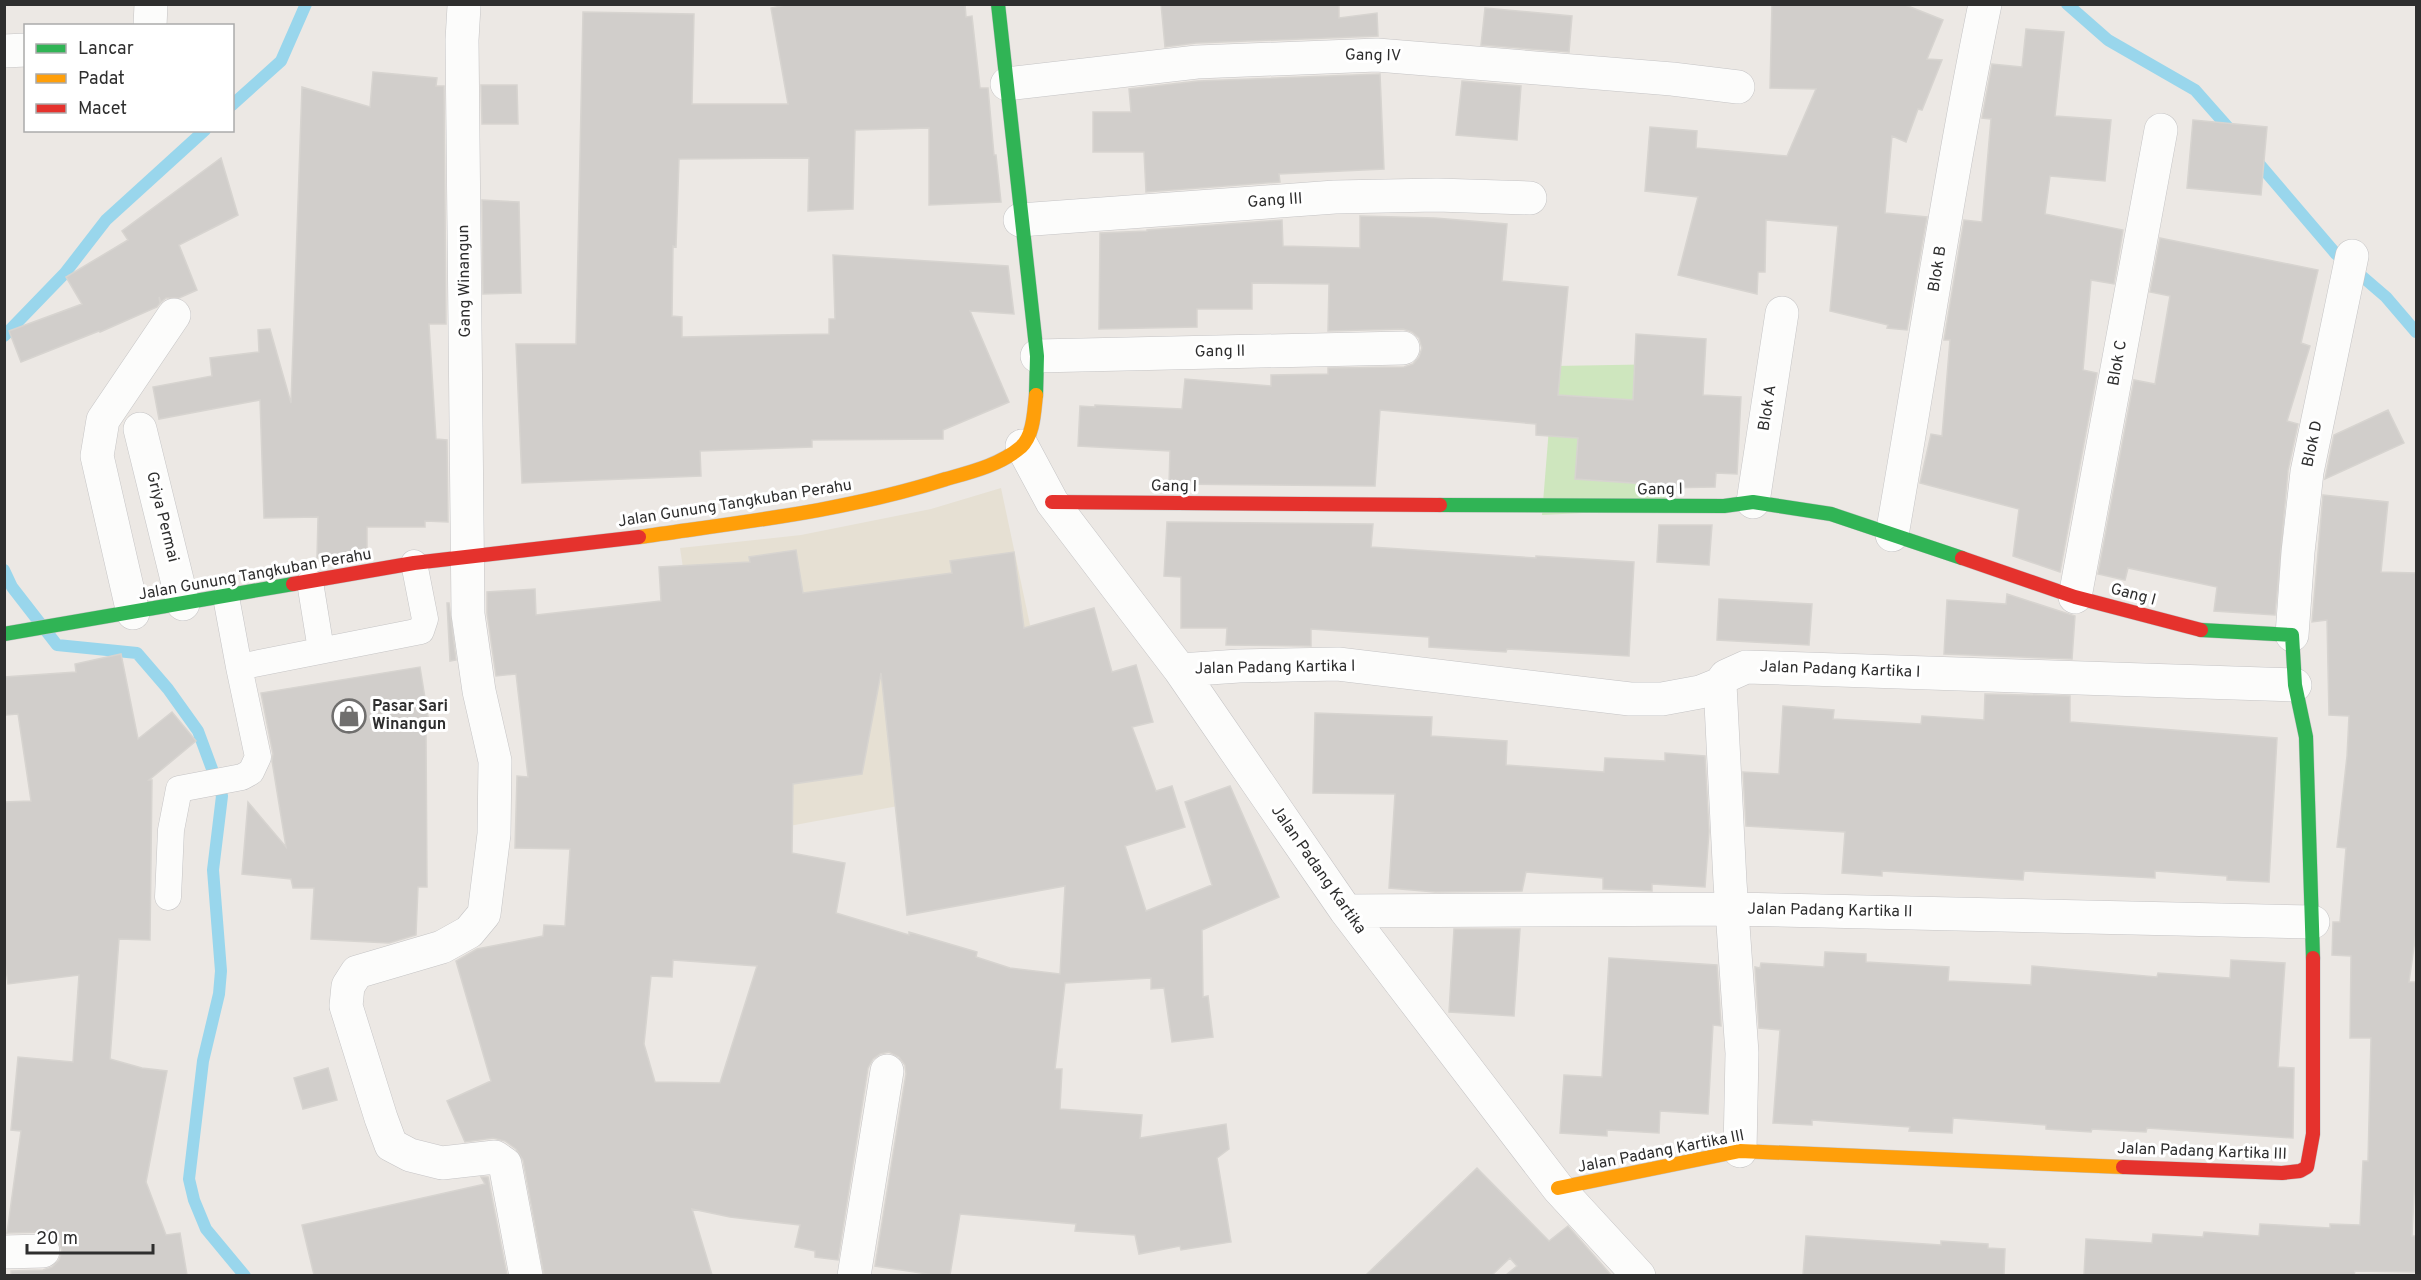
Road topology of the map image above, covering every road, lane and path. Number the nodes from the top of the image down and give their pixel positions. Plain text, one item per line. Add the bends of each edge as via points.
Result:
1 (151, 4) edge
2 (998, 4) edge
3 (1984, 4) edge
4 (464, 6) edge
5 (150, 24) edge
6 (24, 50) edge
7 (4, 51) edge
8 (1007, 84) junction
9 (1738, 87) dead end
10 (2161, 130) dead end
11 (1530, 198) dead end
12 (1020, 220) junction
13 (2352, 256) dead end
14 (1782, 313) dead end
15 (174, 315) dead end
16 (1403, 348) dead end
17 (1037, 356) junction
18 (140, 429) dead end
19 (1022, 446) junction
20 (1052, 502) junction
21 (1753, 502) junction
22 (1892, 534) junction
23 (468, 556) junction
24 (414, 563) junction
25 (310, 582) junction
26 (226, 597) junction
27 (2075, 597) junction
28 (183, 604) junction
29 (133, 613) junction
30 (4, 634) edge
31 (2292, 635) junction
32 (321, 650) junction
33 (239, 667) junction
34 (1180, 670) junction
35 (1720, 684) junction
36 (2295, 685) junction
37 (168, 897) dead end
38 (1734, 909) junction
39 (1346, 911) junction
40 (2313, 922) junction
41 (887, 1071) dead end
42 (1740, 1151) junction
43 (1558, 1188) junction
44 (4, 1251) edge
45 (43, 1251) dead end
46 (526, 1275) edge
47 (854, 1275) edge
48 (1639, 1275) edge

1 - 5 street
2 - 8 street
3 - 22 street, Blok B
4 - 23 street, Gang Winangun
6 - 7 street
8 - 9 street, Gang IV via 1197,62 1377,55
8 - 12 street
10 - 27 street, Blok C
11 - 12 street, Gang III via 1335,197
12 - 17 street
13 - 31 street, Blok D via 2307,472
14 - 21 street, Blok A
15 - 29 street via 103,420 97,456
16 - 17 street, Gang II
17 - 19 street via 1033,420
18 - 28 street, Griya Permai
19 - 20 street, Jalan Padang Kartika
19 - 23 street, Jalan Gunung Tangkuban Perahu via 989,466 822,511
20 - 21 street, Gang I via 1629,507
20 - 34 street, Jalan Padang Kartika
21 - 22 street, Gang I via 1831,514
22 - 27 street, Gang I
23 - 24 street, Jalan Gunung Tangkuban Perahu
23 - 46 street, Gang Winangun via 468,614 479,691 495,760 494,834 484,914 469,932 442,947 357,972 348,986 346,1006 391,1144 410,1155 442,1163 495,1157 506,1164
24 - 25 street, Jalan Gunung Tangkuban Perahu
24 - 32 lane via 425,619 421,632
25 - 26 street, Jalan Gunung Tangkuban Perahu
25 - 32 lane
26 - 28 street, Jalan Gunung Tangkuban Perahu
26 - 33 lane
27 - 31 street, Gang I via 2193,628
28 - 29 street, Jalan Gunung Tangkuban Perahu
29 - 30 street, Jalan Gunung Tangkuban Perahu
31 - 36 street, Jalan Padang Kartika III
32 - 33 lane
33 - 37 lane via 258,757 251,771 242,777 179,789 171,830
34 - 35 street, Jalan Padang Kartika I via 1338,664 1630,699 1662,699
34 - 39 street, Jalan Padang Kartika
35 - 36 street, Jalan Padang Kartika I via 1726,676 1746,667
35 - 38 street
36 - 40 street, Jalan Padang Kartika III via 2306,736
38 - 39 street, Jalan Padang Kartika II
38 - 40 street, Jalan Padang Kartika II
38 - 42 street via 1742,1053
39 - 43 street, Jalan Padang Kartika
40 - 42 street, Jalan Padang Kartika III via 2313,1134 2307,1167 2300,1171
41 - 47 street
42 - 43 street, Jalan Padang Kartika III
43 - 48 street, Jalan Padang Kartika
44 - 45 street

